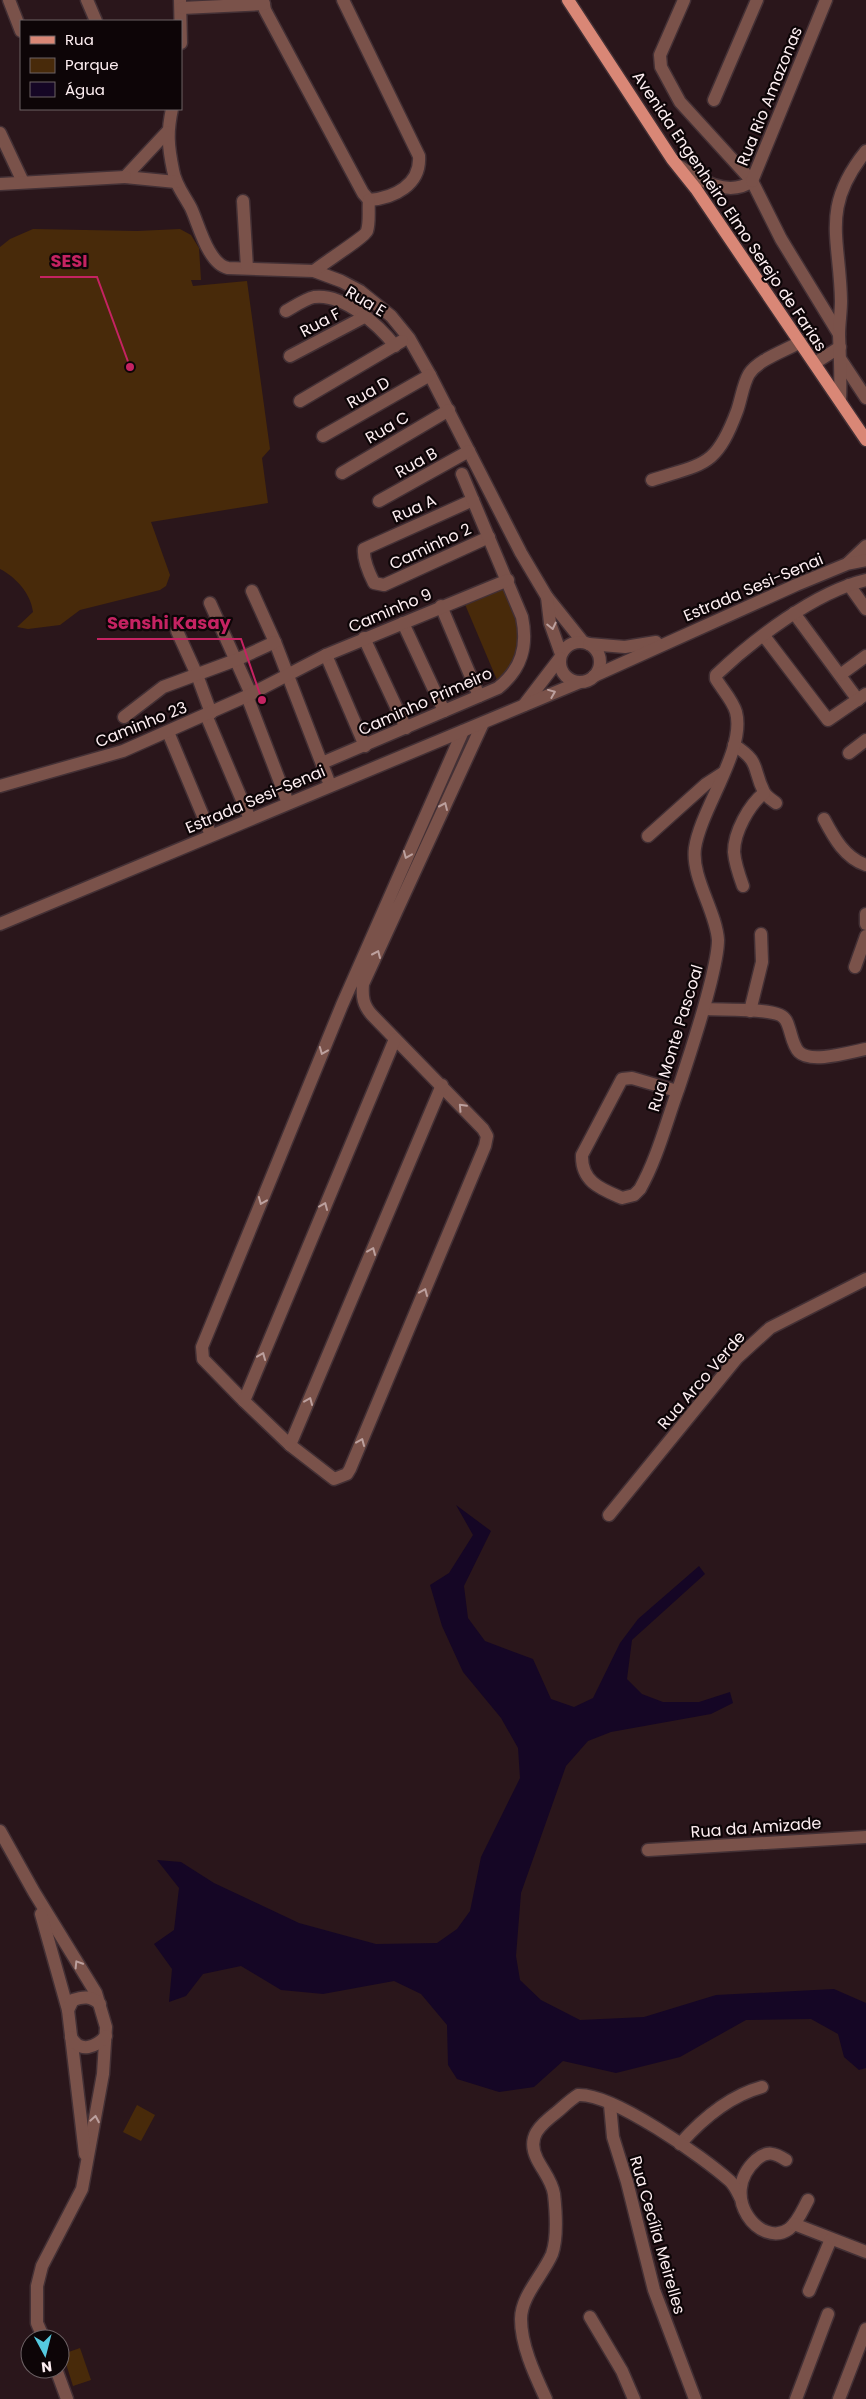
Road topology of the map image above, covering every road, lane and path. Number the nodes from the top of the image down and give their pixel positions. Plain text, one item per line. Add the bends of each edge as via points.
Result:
1 (9, 0) edge
2 (87, 0) edge
3 (343, 0) edge
4 (568, 0) edge
5 (684, 0) edge
6 (757, 0) edge
7 (826, 0) edge
8 (263, 2) edge
9 (181, 4) edge
10 (96, 20) edge
11 (181, 20) edge
12 (20, 28) edge
13 (714, 100) dead end
14 (172, 110) edge
15 (167, 132) junction
16 (0, 133) edge
17 (866, 151) edge
18 (675, 163) junction
19 (125, 177) junction
20 (752, 181) junction
21 (23, 182) junction
22 (176, 182) junction
23 (0, 184) edge
24 (369, 200) junction
25 (243, 201) dead end
26 (246, 268) junction
27 (314, 271) junction
28 (286, 311) dead end
29 (366, 316) junction
30 (409, 338) junction
31 (840, 340) junction
32 (800, 342) junction
33 (395, 346) junction
34 (290, 356) dead end
35 (841, 360) junction
36 (815, 363) junction
37 (430, 375) junction
38 (866, 398) edge
39 (300, 401) dead end
40 (840, 401) junction
41 (449, 410) junction
42 (323, 436) dead end
43 (866, 440) edge
44 (470, 451) junction
45 (342, 473) dead end
46 (462, 474) dead end
47 (652, 480) dead end
48 (473, 500) junction
49 (379, 501) dead end
50 (490, 540) junction
51 (866, 546) edge
52 (521, 553) junction
53 (866, 560) edge
54 (848, 564) junction
55 (508, 580) junction
56 (866, 580) edge
57 (384, 585) joint
58 (849, 585) junction
59 (252, 591) dead end
60 (547, 597) junction
61 (210, 603) dead end
62 (441, 606) junction
63 (866, 609) edge
64 (794, 614) junction
65 (403, 623) junction
66 (177, 631) dead end
67 (764, 636) junction
68 (364, 638) junction
69 (671, 640) junction
70 (275, 642) junction
71 (586, 643) junction
72 (326, 654) junction
73 (561, 656) junction
74 (866, 656) edge
75 (236, 660) junction
76 (287, 674) junction
77 (840, 674) junction
78 (197, 675) junction
79 (594, 676) junction
80 (580, 682) junction
81 (249, 695) junction
82 (479, 696) junction
83 (862, 697) edge
84 (524, 704) junction
85 (444, 711) junction
86 (208, 714) junction
87 (124, 717) dead end
88 (483, 723) junction
89 (406, 728) junction
90 (463, 731) junction
91 (168, 732) junction
92 (866, 740) edge
93 (433, 743) junction
94 (734, 745) junction
95 (366, 746) junction
96 (849, 753) dead end
97 (450, 759) junction
98 (322, 763) junction
99 (723, 774) junction
100 (330, 785) junction
101 (0, 786) edge
102 (764, 793) junction
103 (288, 803) junction
104 (776, 803) dead end
105 (250, 819) junction
106 (824, 819) dead end
107 (211, 835) junction
108 (648, 836) dead end
109 (866, 865) edge
110 (743, 886) dead end
111 (866, 914) edge
112 (0, 924) edge
113 (866, 924) edge
114 (761, 934) dead end
115 (866, 936) edge
116 (854, 968) dead end
117 (348, 993) junction
118 (363, 1000) junction
119 (704, 1009) junction
120 (750, 1011) junction
121 (394, 1039) junction
122 (866, 1049) edge
123 (442, 1085) junction
124 (677, 1091) junction
125 (866, 1279) edge
126 (244, 1401) junction
127 (290, 1446) junction
128 (609, 1515) dead end
129 (0, 1831) edge
130 (866, 1837) edge
131 (648, 1850) dead end
132 (34, 1892) junction
133 (100, 2004) junction
134 (68, 2010) junction
135 (106, 2036) junction
136 (71, 2037) junction
137 (762, 2086) dead end
138 (610, 2105) junction
139 (680, 2144) junction
140 (786, 2160) dead end
141 (87, 2167) junction
142 (740, 2197) junction
143 (808, 2200) dead end
144 (794, 2224) junction
145 (831, 2239) junction
146 (866, 2252) edge
147 (809, 2291) dead end
148 (828, 2314) dead end
149 (590, 2318) dead end
150 (40, 2329) edge
151 (866, 2329) edge
152 (60, 2379) edge
153 (67, 2399) edge
154 (546, 2399) edge
155 (634, 2399) edge
156 (695, 2399) edge
157 (796, 2399) edge
158 (838, 2399) edge

1 - 12 street
2 - 10 street
3 - 24 street via 419,156 416,175 405,188 391,196
4 - 18 main road, Avenida Engenheiro Elmo Serejo de Farias
5 - 20 street via 660,55 661,67 680,102
6 - 13 street
7 - 20 street, Rua Rio Amazonas
8 - 9 street
8 - 24 street
9 - 11 street
14 - 15 street
15 - 19 street
15 - 22 street
16 - 21 street
17 - 31 street via 844,188 835,211 841,300
18 - 20 street via 715,185 742,186
18 - 32 main road, Avenida Engenheiro Elmo Serejo de Farias
19 - 21 street
19 - 22 street
20 - 31 street, Rua Rio Amazonas via 781,239
21 - 23 street
22 - 26 street via 221,267
24 - 27 street via 365,235
25 - 26 street
26 - 27 street
27 - 30 street via 360,291 391,316
28 - 29 street, Rua E via 309,299 321,297
29 - 33 street, Rua E
29 - 34 street, Rua F
30 - 33 street
30 - 37 street
31 - 35 street, Rua Rio Amazonas
31 - 36 street
32 - 36 main road, Avenida Engenheiro Elmo Serejo de Farias
32 - 47 street via 756,366 748,375 727,439 717,453 702,464
33 - 39 street
35 - 38 street
35 - 40 street, Rua Rio Amazonas
36 - 40 main road, Avenida Engenheiro Elmo Serejo de Farias
37 - 41 street
37 - 42 street, Rua D
40 - 43 main road, Avenida Engenheiro Elmo Serejo de Farias
41 - 44 street
41 - 45 street, Rua C
44 - 49 street, Rua B
44 - 52 street
46 - 48 street
48 - 50 street
48 - 57 street, Rua A via 363,551 374,583
50 - 52 street
50 - 55 street, Caminho Primeiro
50 - 57 street, Caminho 2
51 - 54 street, Estrada Sesi-Senai
52 - 60 street
53 - 54 street, Estrada Sesi-Senai
54 - 69 street, Estrada Sesi-Senai
55 - 62 street, Caminho 9
55 - 82 street, Caminho Primeiro via 526,633 522,658 508,680
56 - 58 street, Rua Monte Pascoal
58 - 63 street
58 - 64 street, Rua Monte Pascoal
59 - 70 street
60 - 71 street
60 -> 73 street via 550,623
61 - 75 street
62 - 65 street, Caminho 9
62 - 82 street
64 - 67 street, Rua Monte Pascoal
64 - 77 street
65 - 68 street, Caminho 9
65 - 85 street
66 - 78 street
67 - 83 street via 828,720
67 - 94 street, Rua Monte Pascoal via 716,677 735,710
68 - 72 street, Caminho 9
68 - 89 street
69 - 71 street, Estrada Sesi-Senai via 625,647
69 - 79 street, Estrada Sesi-Senai
70 - 75 street
70 - 76 street
71 - 73 street via 573,643
71 - 79 street via 594,648 600,659
72 - 76 street, Caminho 9
72 - 95 street
73 - 80 street via 564,675
73 - 84 street, Estrada Sesi-Senai
74 - 77 street
75 - 78 street
75 - 81 street
76 - 81 street, Caminho 23
76 - 98 street
77 - 83 street
78 - 86 street
78 - 87 street via 163,687
79 - 80 street
84 -> 80 street, Estrada Sesi-Senai
81 - 86 street, Caminho 23
81 - 103 street
82 - 85 street, Caminho Primeiro
84 - 88 street, Estrada Sesi-Senai
85 - 89 street, Caminho Primeiro
86 - 91 street, Caminho 23
86 - 105 street
88 - 90 street, Estrada Sesi-Senai
118 -> 88 street via 363,984
89 - 95 street, Caminho Primeiro
90 - 93 street, Estrada Sesi-Senai
90 - 97 street
91 - 101 street, Caminho 23 via 111,755
91 - 107 street
92 - 96 street
93 - 97 street
93 - 100 street, Estrada Sesi-Senai
94 - 99 street, Rua Monte Pascoal
94 - 102 street via 755,763
95 - 98 street, Caminho Primeiro
97 -> 117 street
98 - 100 street
99 - 108 street via 706,784
99 - 119 street, Rua Monte Pascoal via 698,834 695,853 718,941
100 - 103 street, Estrada Sesi-Senai
102 - 104 street
102 - 110 street via 747,813 734,845 736,866
103 - 105 street, Estrada Sesi-Senai
105 - 107 street, Estrada Sesi-Senai
106 - 109 street via 847,854
107 - 112 street, Estrada Sesi-Senai
111 - 113 street
114 - 120 street via 762,962
115 - 116 street
117 - 118 street
117 -> 126 street via 202,1346 204,1359
118 - 121 street
119 - 120 street
119 - 124 street, Rua Monte Pascoal
120 - 122 street via 780,1015 786,1019 801,1054 820,1058
121 - 123 street
126 -> 121 street
127 -> 123 street
127 -> 123 street via 334,1479 347,1474 350,1469 486,1146 486,1132
124 - 124 street, Rua Monte Pascoal via 661,1141 642,1186 634,1195 622,1198 598,1187 585,1175 581,1161 584,1148 622,1079 632,1078
125 - 128 street, Rua Arco Verde via 760,1336 737,1358
126 - 127 street
129 - 132 street
130 - 131 street, Rua da Amizade
133 -> 132 street
132 - 134 street
133 - 134 street via 94,1998 79,1998 73,2000
133 - 135 street
134 - 136 street
135 - 136 street via 90,2048 82,2048
141 -> 135 street
136 - 141 street
137 - 139 street via 723,2105 699,2122
138 - 139 street via 654,2125
138 - 154 street via 588,2095 578,2095 540,2125 533,2139 537,2160 553,2187 555,2227 551,2255 527,2298 521,2318 532,2367
138 - 156 street, Rua Cecília Meirelles via 614,2137 654,2290
139 - 142 street via 730,2182
140 - 142 street via 769,2152 757,2159 740,2184
141 - 150 street via 82,2189 42,2266 36,2303
142 - 144 street via 747,2217 764,2230 780,2232
143 - 144 street
144 - 145 street
145 - 146 street
145 - 147 street
148 - 157 street
149 - 155 street via 622,2371
151 - 158 street
152 - 153 street

